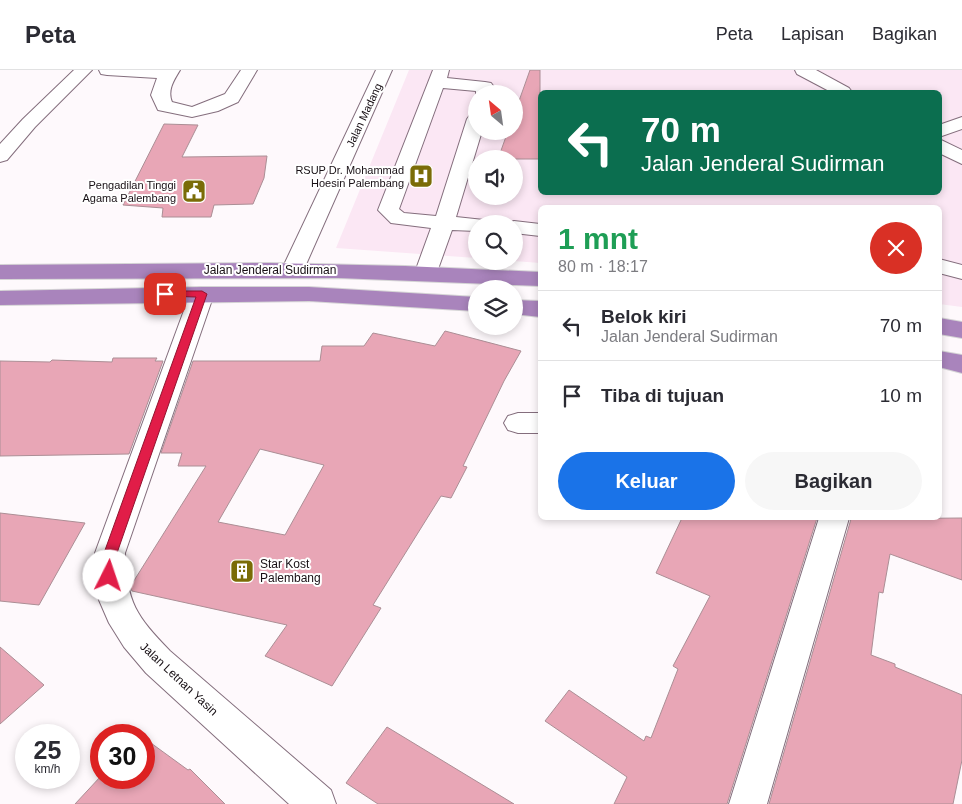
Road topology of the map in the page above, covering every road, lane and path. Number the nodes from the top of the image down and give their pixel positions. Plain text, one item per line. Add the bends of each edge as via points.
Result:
1 (84, 70) edge
2 (107, 70) edge
3 (249, 70) edge
4 (384, 70) edge
5 (803, 70) edge
6 (170, 72) edge
7 (439, 76) edge
8 (477, 85) edge
9 (839, 90) edge
10 (962, 123) edge
11 (942, 130) edge
12 (470, 140) edge
13 (942, 147) edge
14 (0, 156) edge
15 (962, 158) edge
16 (444, 222) junction
17 (468, 224) edge
18 (523, 228) edge
19 (538, 230) edge
20 (942, 267) edge
21 (293, 269) junction
22 (0, 272) edge
23 (426, 272) junction
24 (962, 272) edge
25 (538, 279) edge
26 (202, 294) junction
27 (0, 298) edge
28 (468, 304) edge
29 (523, 308) edge
30 (538, 309) edge
31 (942, 327) edge
32 (962, 330) edge
33 (942, 360) edge
34 (962, 364) edge
35 (833, 520) edge
36 (317, 804) edge
37 (748, 804) edge

1 - 14 street
2 - 6 street
3 - 6 street via 232,98 192,112 164,106 160,95
4 - 21 street, Jalan Madang
5 - 9 street
7 - 8 street
7 - 16 street via 388,210 398,218
10 - 11 street
12 - 16 street
13 - 15 street
16 - 17 street
16 - 23 street
18 - 19 street
20 - 24 street
21 - 22 highway, Jalan Jenderal Sudirman
21 - 23 highway, Jalan Jenderal Sudirman
23 - 25 highway, Jalan Jenderal Sudirman
26 - 27 highway, Jalan Jenderal Sudirman
26 - 28 highway, Jalan Jenderal Sudirman via 309,294
26 - 36 street, Jalan Letnan Yasin via 110,553 109,576 113,598 122,619 140,644
29 - 30 highway
31 - 32 highway
33 - 34 highway
35 - 37 street

